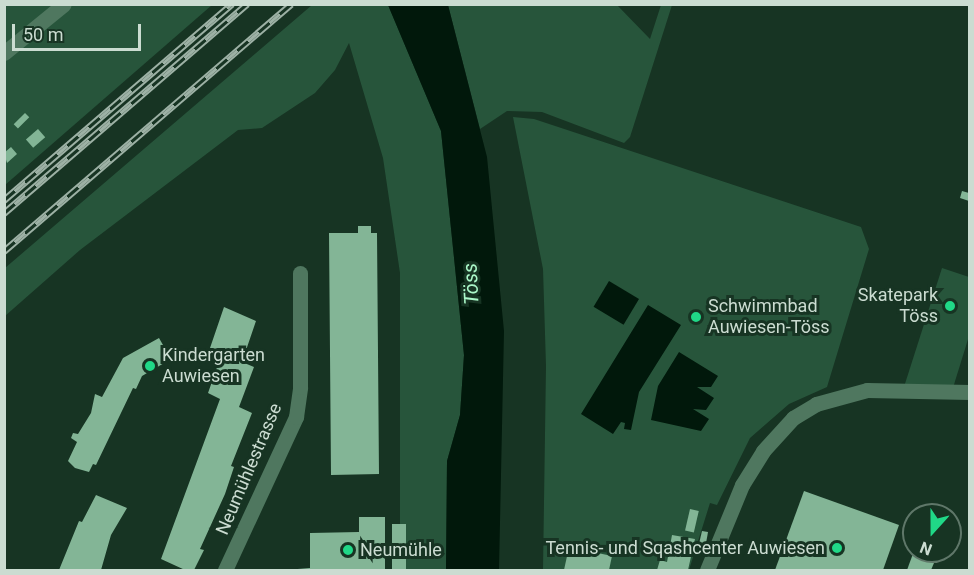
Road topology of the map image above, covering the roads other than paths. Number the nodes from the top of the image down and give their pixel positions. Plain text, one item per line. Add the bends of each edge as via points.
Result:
1 (64, 4) edge
2 (4, 52) edge
3 (300, 273) dead end
4 (969, 392) edge
5 (225, 570) edge
6 (708, 570) edge

1 - 2 street
3 - 5 street, Neumühlestrasse via 300,387 296,417
4 - 6 street via 867,390 816,404 793,418 763,451 742,485

